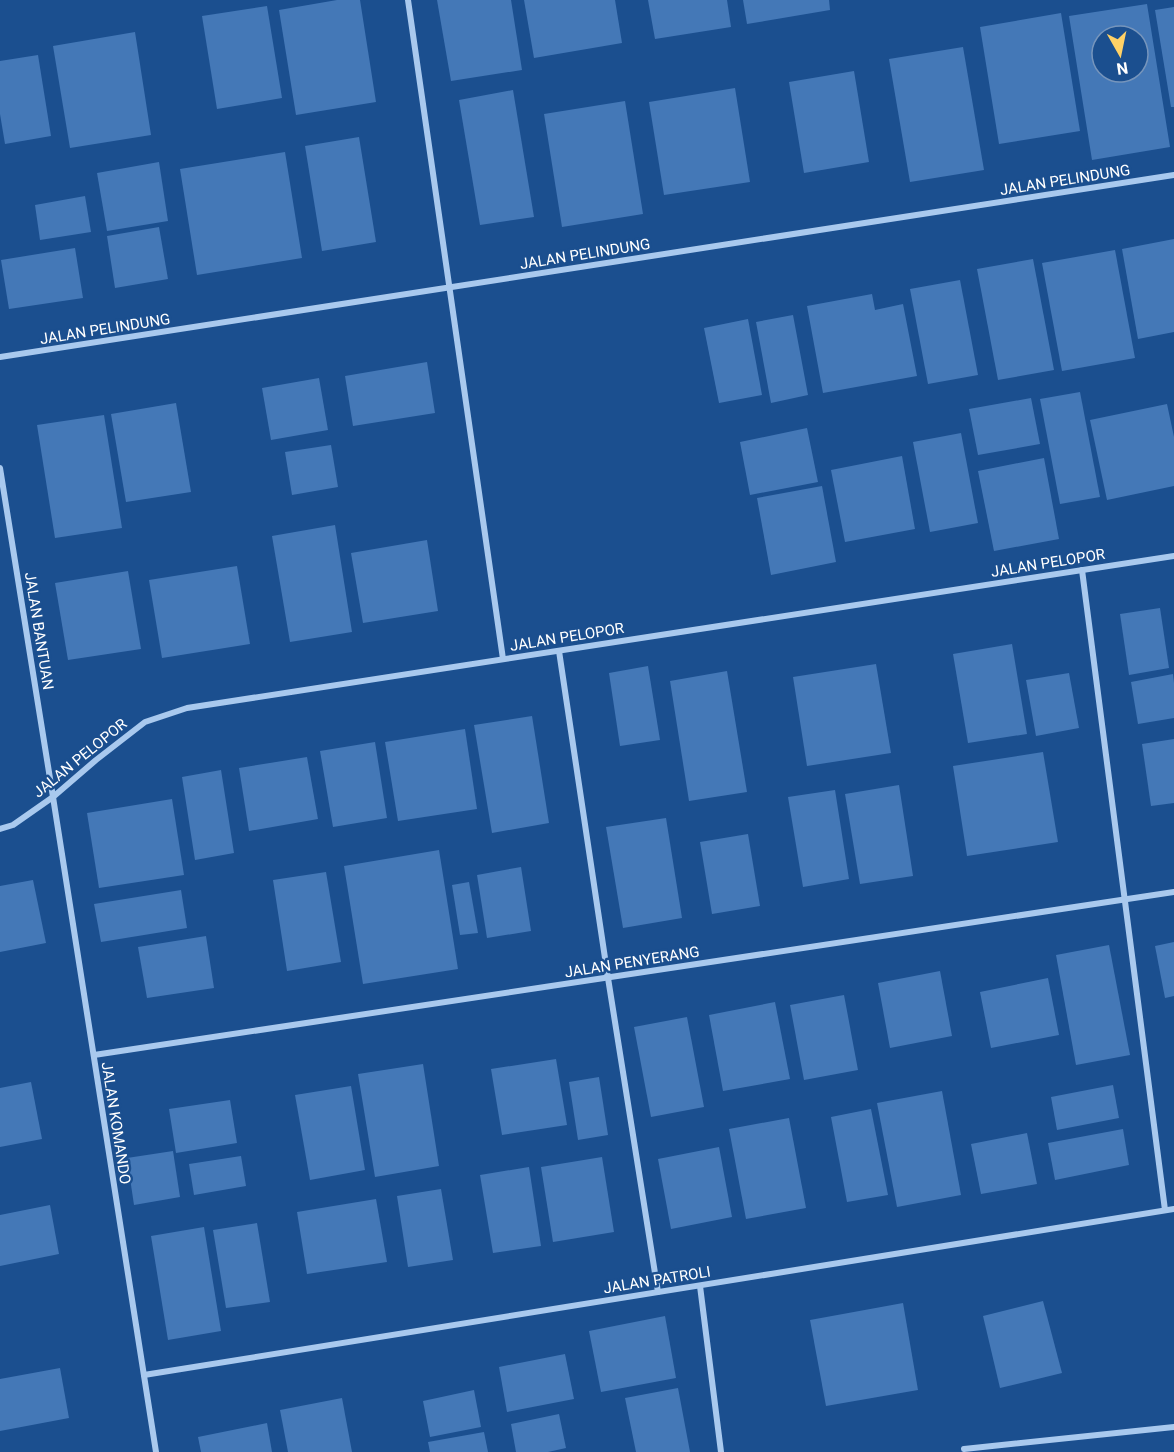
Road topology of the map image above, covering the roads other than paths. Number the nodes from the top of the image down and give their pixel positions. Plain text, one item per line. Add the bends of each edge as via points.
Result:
1 (408, 0) edge
2 (1174, 175) edge
3 (449, 288) junction
4 (0, 357) edge
5 (0, 468) edge
6 (1174, 556) edge
7 (1082, 570) junction
8 (559, 651) junction
9 (503, 659) junction
10 (54, 797) junction
11 (0, 829) edge
12 (1174, 892) edge
13 (1125, 899) junction
14 (608, 978) junction
15 (94, 1055) junction
16 (1174, 1209) edge
17 (1165, 1210) junction
18 (700, 1286) junction
19 (658, 1292) junction
20 (144, 1375) junction
21 (1174, 1427) edge
22 (964, 1449) dead end
23 (156, 1452) edge
24 (721, 1452) edge

1 - 3 street
2 - 3 street, JALAN PELINDUNG
3 - 4 street, JALAN PELINDUNG
3 - 9 street
5 - 10 street, JALAN BANTUAN
6 - 7 street, JALAN PELOPOR
7 - 8 street, JALAN PELOPOR
7 - 13 street
8 - 9 street, JALAN PELOPOR
8 - 14 street
9 - 10 street, JALAN PELOPOR via 187,708 145,722
10 - 11 street, JALAN PELOPOR via 13,825
10 - 15 street, JALAN KOMANDO
12 - 13 street, JALAN PENYERANG
13 - 14 street, JALAN PENYERANG
13 - 17 street
14 - 15 street, JALAN PENYERANG
14 - 19 street
15 - 20 street, JALAN KOMANDO
16 - 17 street, JALAN PATROLI
17 - 18 street, JALAN PATROLI
18 - 19 street, JALAN PATROLI
18 - 24 street
19 - 20 street, JALAN PATROLI
20 - 23 street, JALAN KOMANDO
21 - 22 street

